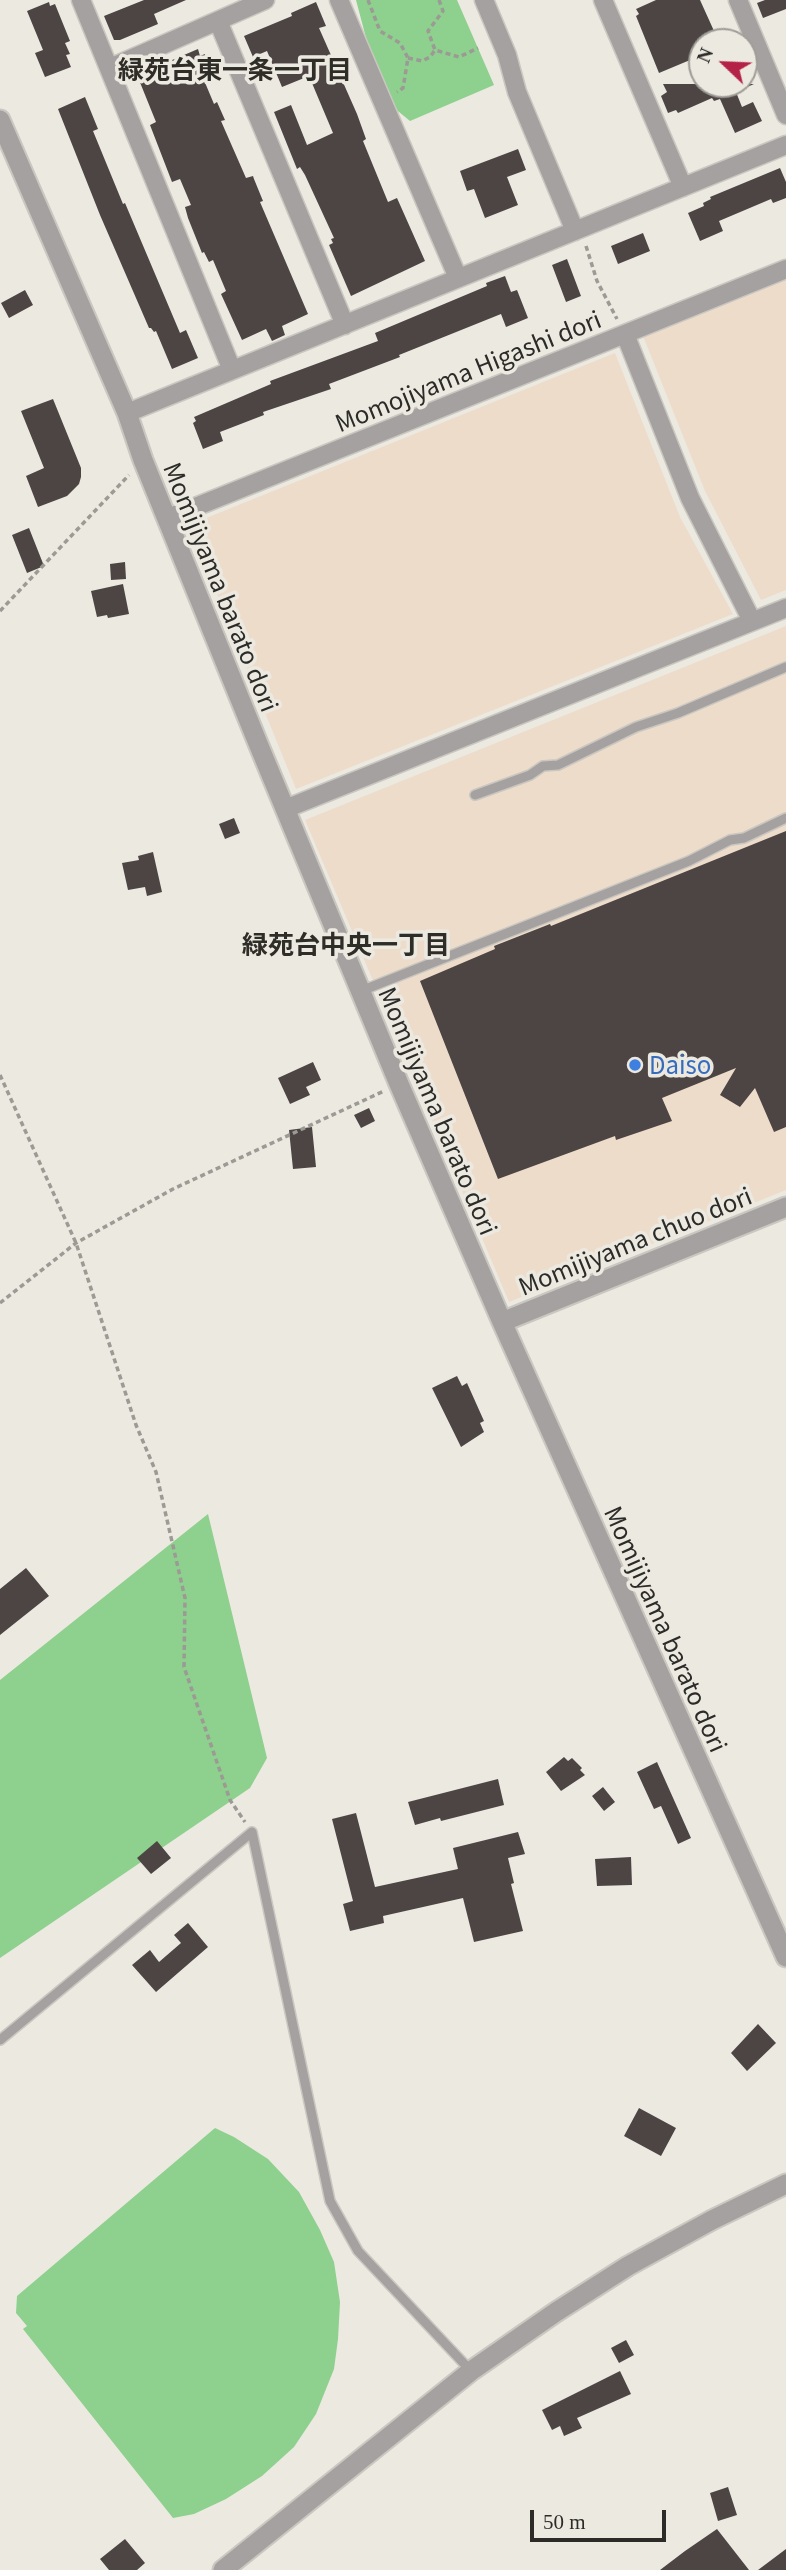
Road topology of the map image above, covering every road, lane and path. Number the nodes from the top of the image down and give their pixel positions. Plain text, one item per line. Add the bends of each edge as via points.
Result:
1 (81, 0) edge
2 (265, 0) edge
3 (339, 0) edge
4 (368, 0) edge
5 (439, 0) edge
6 (484, 0) edge
7 (603, 0) edge
8 (738, 0) edge
9 (358, 5) dead end
10 (218, 21) junction
11 (478, 48) dead end
12 (435, 50) junction
13 (408, 58) junction
14 (110, 68) junction
15 (382, 98) junction
16 (786, 115) edge
17 (0, 120) edge
18 (786, 145) edge
19 (683, 187) junction
20 (579, 236) junction
21 (786, 269) edge
22 (458, 278) junction
23 (345, 325) junction
24 (621, 328) junction
25 (232, 370) junction
26 (127, 413) junction
27 (143, 460) junction
28 (168, 518) junction
29 (786, 608) edge
30 (0, 611) edge
31 (752, 621) junction
32 (786, 667) edge
33 (475, 795) dead end
34 (285, 809) junction
35 (786, 818) edge
36 (360, 991) junction
37 (0, 1075) edge
38 (399, 1084) junction
39 (786, 1207) edge
40 (75, 1243) junction
41 (0, 1304) edge
42 (502, 1322) junction
43 (252, 1832) junction
44 (786, 1957) edge
45 (0, 2040) edge
46 (786, 2184) edge
47 (471, 2371) junction
48 (223, 2570) edge

1 - 14 street
2 - 10 street
3 - 15 street
4 - 9 path
4 - 13 path via 380,32 400,43
5 - 12 path via 443,10 428,31
6 - 20 street via 517,92
7 - 19 street
8 - 16 street
10 - 14 street
10 - 23 street
11 - 12 path via 459,57
12 - 13 path via 422,61
13 - 15 path via 403,88
14 - 25 street
15 - 22 street
17 - 26 street, Momijiyama barato dori
18 - 19 street
19 - 20 street
20 - 22 street
20 - 24 path
21 - 24 street, Momojiyama Higashi dori
22 - 23 street
23 - 25 street
24 - 28 street, Momojiyama Higashi dori
24 - 31 street via 690,498
25 - 26 street
26 - 27 street, Momijiyama barato dori
27 - 28 street, Momijiyama barato dori
27 - 30 path
28 - 34 street, Momijiyama barato dori
29 - 31 street
31 - 34 street
32 - 33 lane via 636,727 558,765 543,766
34 - 36 street, Momijiyama barato dori
35 - 36 lane
36 - 38 street, Momijiyama barato dori
37 - 40 path
38 - 40 path via 173,1189
38 - 42 street, Momijiyama barato dori
39 - 42 street, Momijiyama chuo dori
40 - 41 path
40 - 43 path via 156,1472 185,1598 184,1667 230,1800
42 - 44 street, Momijiyama barato dori
43 - 45 lane
43 - 47 lane via 330,2200 358,2251
46 - 47 street via 628,2266
47 - 48 street

